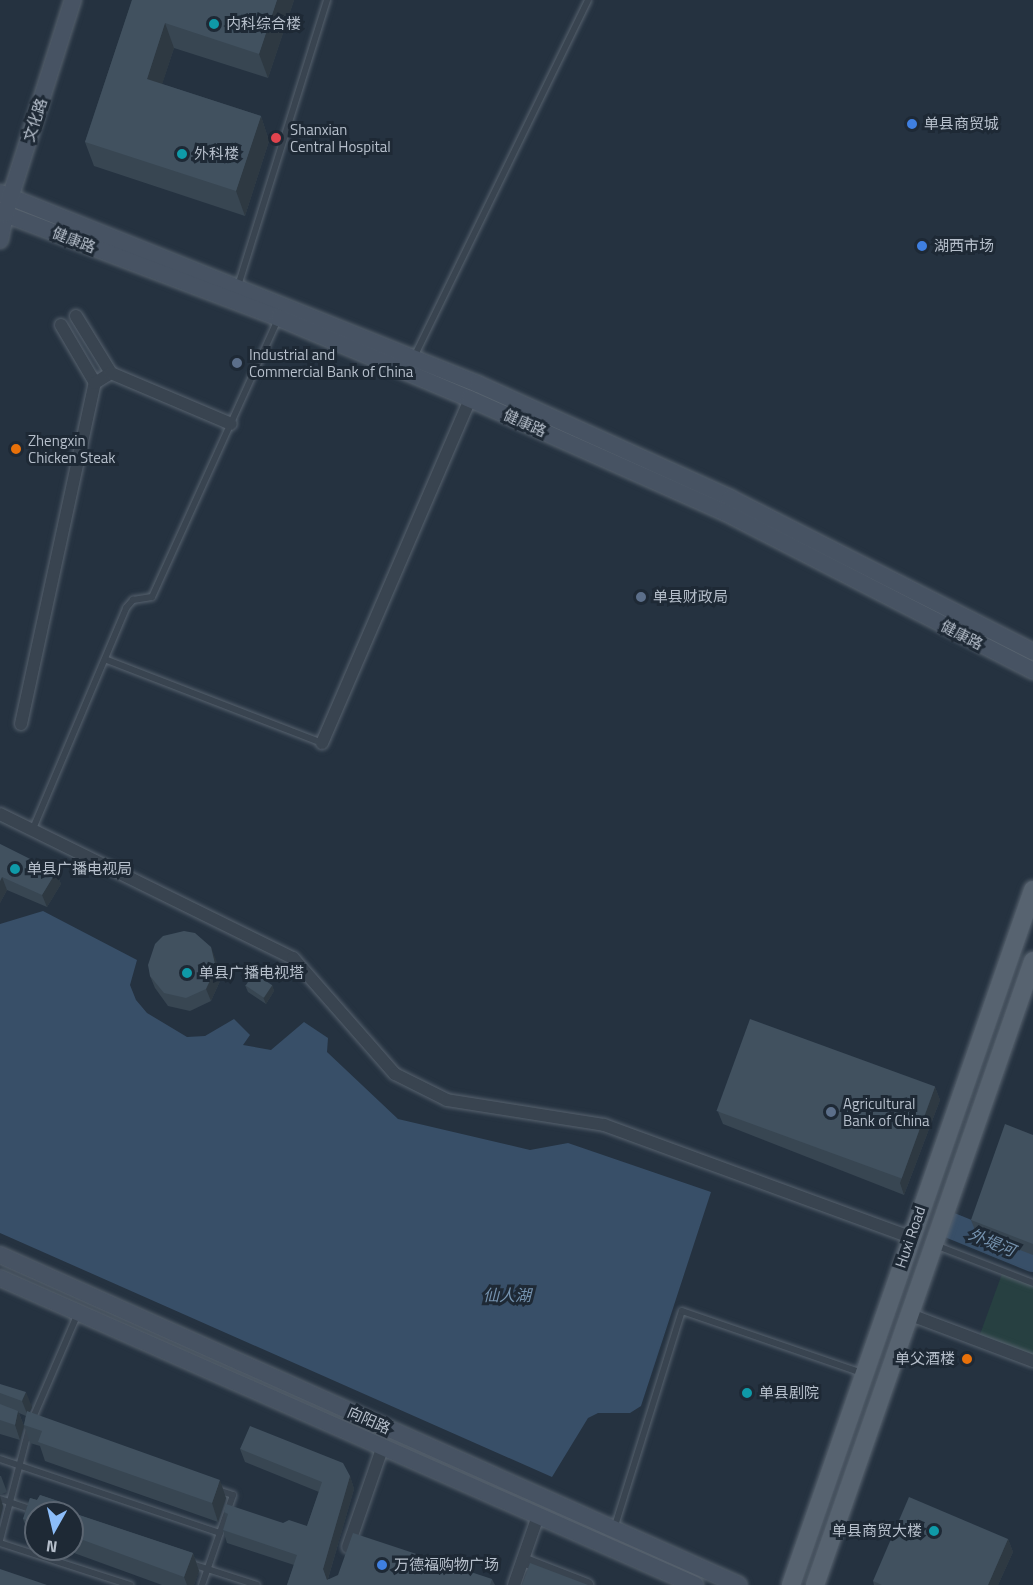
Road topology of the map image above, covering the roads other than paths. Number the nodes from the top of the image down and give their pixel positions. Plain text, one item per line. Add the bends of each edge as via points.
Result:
1 (74, 0) edge
2 (327, 0) edge
3 (588, 0) edge
4 (5, 195) edge
5 (2, 213) edge
6 (0, 240) edge
7 (238, 287) junction
8 (76, 316) dead end
9 (279, 318) junction
10 (61, 325) dead end
11 (414, 357) junction
12 (111, 373) junction
13 (95, 383) junction
14 (470, 399) junction
15 (231, 424) junction
16 (1033, 652) edge
17 (107, 660) junction
18 (1033, 671) edge
19 (21, 724) dead end
20 (322, 743) joint
21 (0, 814) edge
22 (32, 831) junction
23 (1033, 890) edge
24 (1033, 961) edge
25 (910, 1237) junction
26 (932, 1244) junction
27 (0, 1255) edge
28 (0, 1278) edge
29 (1033, 1283) edge
30 (78, 1313) junction
31 (908, 1314) junction
32 (1033, 1361) edge
33 (863, 1373) junction
34 (20, 1420) edge
35 (30, 1424) junction
36 (42, 1428) edge
37 (382, 1449) junction
38 (0, 1459) edge
39 (19, 1466) junction
40 (210, 1487) edge
41 (0, 1499) edge
42 (10, 1502) junction
43 (24, 1507) edge
44 (228, 1510) junction
45 (238, 1514) edge
46 (538, 1516) junction
47 (614, 1529) junction
48 (220, 1533) junction
49 (0, 1542) edge
50 (523, 1560) junction
51 (185, 1562) edge
52 (343, 1562) edge
53 (208, 1569) junction
54 (684, 1583) edge
55 (130, 1585) edge
56 (202, 1585) edge
57 (257, 1585) edge
58 (514, 1585) edge
59 (587, 1585) edge
60 (739, 1585) edge
61 (791, 1585) edge
62 (815, 1585) edge

1 - 4 main road, 文化路
2 - 7 lane
3 - 11 lane
4 - 5 main road, 文化路
4 - 7 main road, 健康路
5 - 6 main road, 文化路
5 - 9 main road, 健康路
7 - 11 main road, 健康路
8 - 12 street
9 - 14 main road, 健康路
9 - 15 lane
10 - 13 street
11 - 16 main road, 健康路 via 730,498
12 - 13 street
12 - 15 street
13 - 19 street
14 - 18 main road, 健康路 via 724,512
14 - 20 street
15 - 17 lane via 152,597 133,600 126,608
17 - 20 lane
17 - 22 lane
21 - 22 street
22 - 25 street via 293,958 395,1074 447,1100 604,1125
23 - 25 main road, Huxi Road
24 - 26 main road, Huxi Road
25 - 33 main road, Huxi Road
26 - 29 lane
26 - 31 main road, Huxi Road
27 - 47 main road, 向阳路
28 - 30 main road, 向阳路
30 - 35 lane
30 - 37 main road, 向阳路
31 - 32 street
31 - 62 main road, Huxi Road
33 - 47 lane via 682,1311
33 - 61 main road, Huxi Road
34 - 35 lane
35 - 36 lane
35 - 39 lane
37 - 46 main road, 向阳路
37 - 52 street
38 - 39 lane
39 - 42 lane
39 - 48 lane
40 - 44 lane via 233,1495
41 - 42 lane
42 - 43 lane
42 - 49 lane
44 - 45 lane
44 - 48 lane
46 - 50 street
46 - 54 main road, 向阳路
47 - 60 main road, 向阳路
48 - 53 lane
49 - 55 lane
50 - 58 street
50 - 59 street
51 - 53 lane
53 - 56 lane
53 - 57 lane

